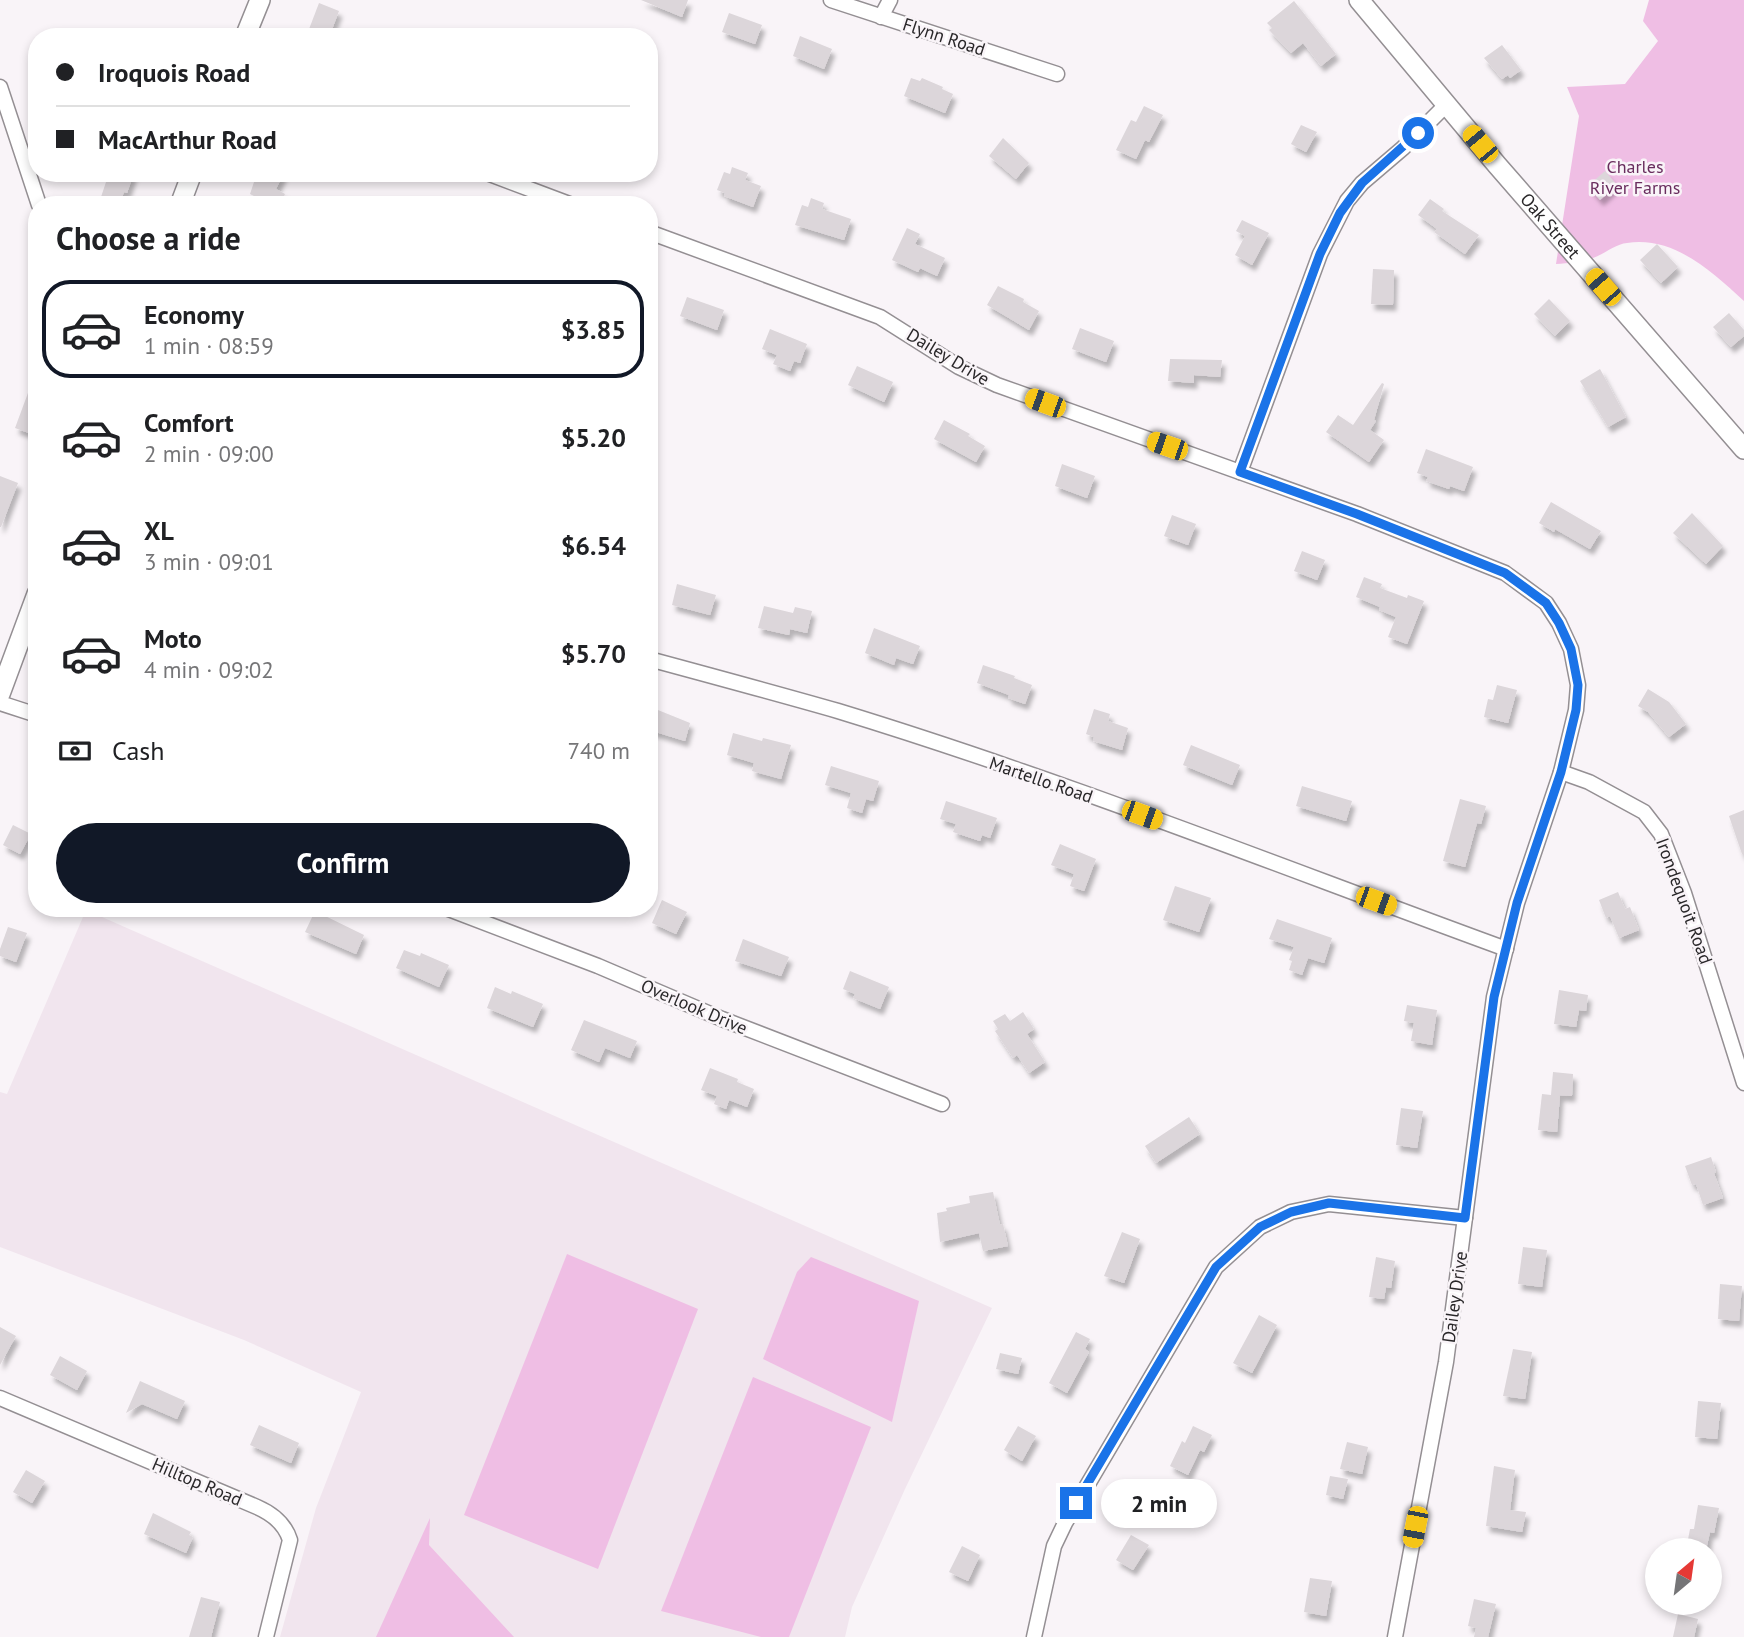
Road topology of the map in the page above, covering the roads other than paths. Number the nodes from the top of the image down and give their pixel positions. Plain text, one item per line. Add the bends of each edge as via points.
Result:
1 (260, 0) edge
2 (831, 0) edge
3 (890, 0) edge
4 (1359, 0) edge
5 (881, 17) junction
6 (248, 28) edge
7 (1057, 74) dead end
8 (1, 91) edge
9 (1447, 104) junction
10 (28, 172) edge
11 (508, 182) edge
12 (541, 196) edge
13 (658, 235) edge
14 (1744, 449) edge
15 (1240, 472) junction
16 (28, 618) edge
17 (658, 661) edge
18 (0, 694) edge
19 (0, 703) edge
20 (28, 712) edge
21 (1561, 772) junction
22 (469, 917) edge
23 (1506, 949) junction
24 (1744, 1083) edge
25 (942, 1104) dead end
26 (1465, 1218) junction
27 (0, 1398) edge
28 (266, 1637) edge
29 (1034, 1637) edge
30 (1395, 1637) edge

1 - 6 main road
2 - 5 street, Flynn Road
3 - 5 street
4 - 9 main road, Oak Street
5 - 7 street, Flynn Road
8 - 10 street
9 - 14 main road, Oak Street
9 - 15 street via 1362,183 1344,207 1320,254
11 - 12 street
13 - 15 street, Dailey Drive via 880,317 958,367 997,385
15 - 21 street, Dailey Drive via 1505,573 1546,603 1571,649 1578,685
16 - 18 main road
17 - 23 street, Martello Road via 936,743
19 - 20 street
21 - 23 street, Dailey Drive
21 - 24 street, Irondequoit Road via 1644,812 1661,834
22 - 25 street, Overlook Drive
23 - 26 street, Dailey Drive via 1494,997
26 - 29 street via 1329,1203 1291,1212 1260,1227 1216,1267 1065,1523 1054,1546
26 - 30 street, Dailey Drive via 1446,1362
27 - 28 street, Hilltop Road via 275,1517 290,1541

